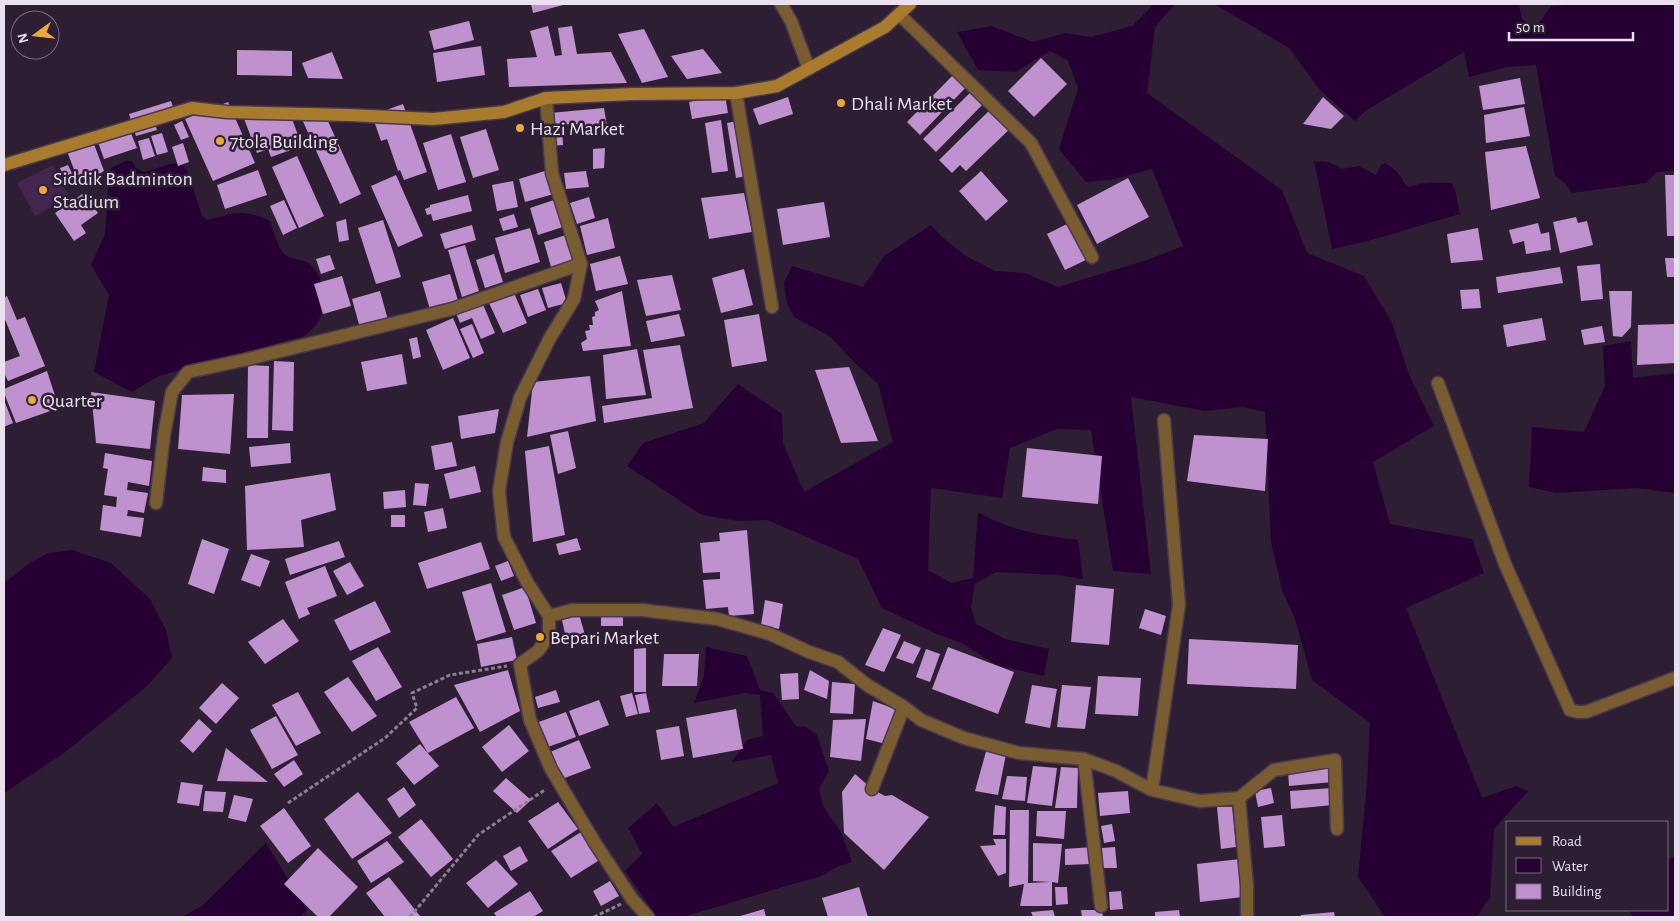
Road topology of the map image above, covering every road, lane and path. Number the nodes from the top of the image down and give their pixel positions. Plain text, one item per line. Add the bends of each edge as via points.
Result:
1 (781, 4) edge
2 (910, 4) edge
3 (899, 14) junction
4 (809, 69) junction
5 (736, 93) junction
6 (546, 98) junction
7 (4, 165) edge
8 (1092, 257) dead end
9 (581, 264) junction
10 (772, 307) dead end
11 (1438, 383) dead end
12 (1164, 420) dead end
13 (156, 503) dead end
14 (548, 616) junction
15 (520, 664) junction
16 (1675, 678) edge
17 (904, 707) junction
18 (1084, 760) junction
19 (557, 782) junction
20 (872, 789) dead end
21 (1152, 790) junction
22 (1239, 798) junction
23 (288, 803) dead end
24 (1337, 829) dead end
25 (632, 898) junction
26 (1100, 906) dead end
27 (410, 917) edge
28 (594, 917) edge
29 (648, 917) edge
30 (1247, 917) edge

1 - 4 street via 791,20
2 - 3 street
3 - 4 street via 885,27
3 - 8 street via 1031,143
4 - 5 street via 777,86
5 - 6 street
5 - 10 street
6 - 7 street via 504,112 433,119 192,108
6 - 9 street via 552,173
9 - 13 street via 452,309 188,372 172,392
9 - 14 street via 574,299 520,398 507,442 499,491 504,537
11 - 16 street via 1505,564 1570,710 1586,712
12 - 21 street via 1179,606
14 - 15 street via 549,635 538,651
14 - 17 street via 572,610 642,610 717,620 770,634 838,662 867,685
15 - 19 street via 530,720
15 - 23 path via 450,675 412,693 417,708 386,738
17 - 18 street via 921,720 964,738 1019,753
17 - 20 street
18 - 21 street via 1116,770
18 - 26 street
19 - 25 street
19 - 27 path via 478,835
21 - 22 street via 1200,801
22 - 24 street via 1274,770 1335,760
22 - 30 street
25 - 28 path
25 - 29 street

